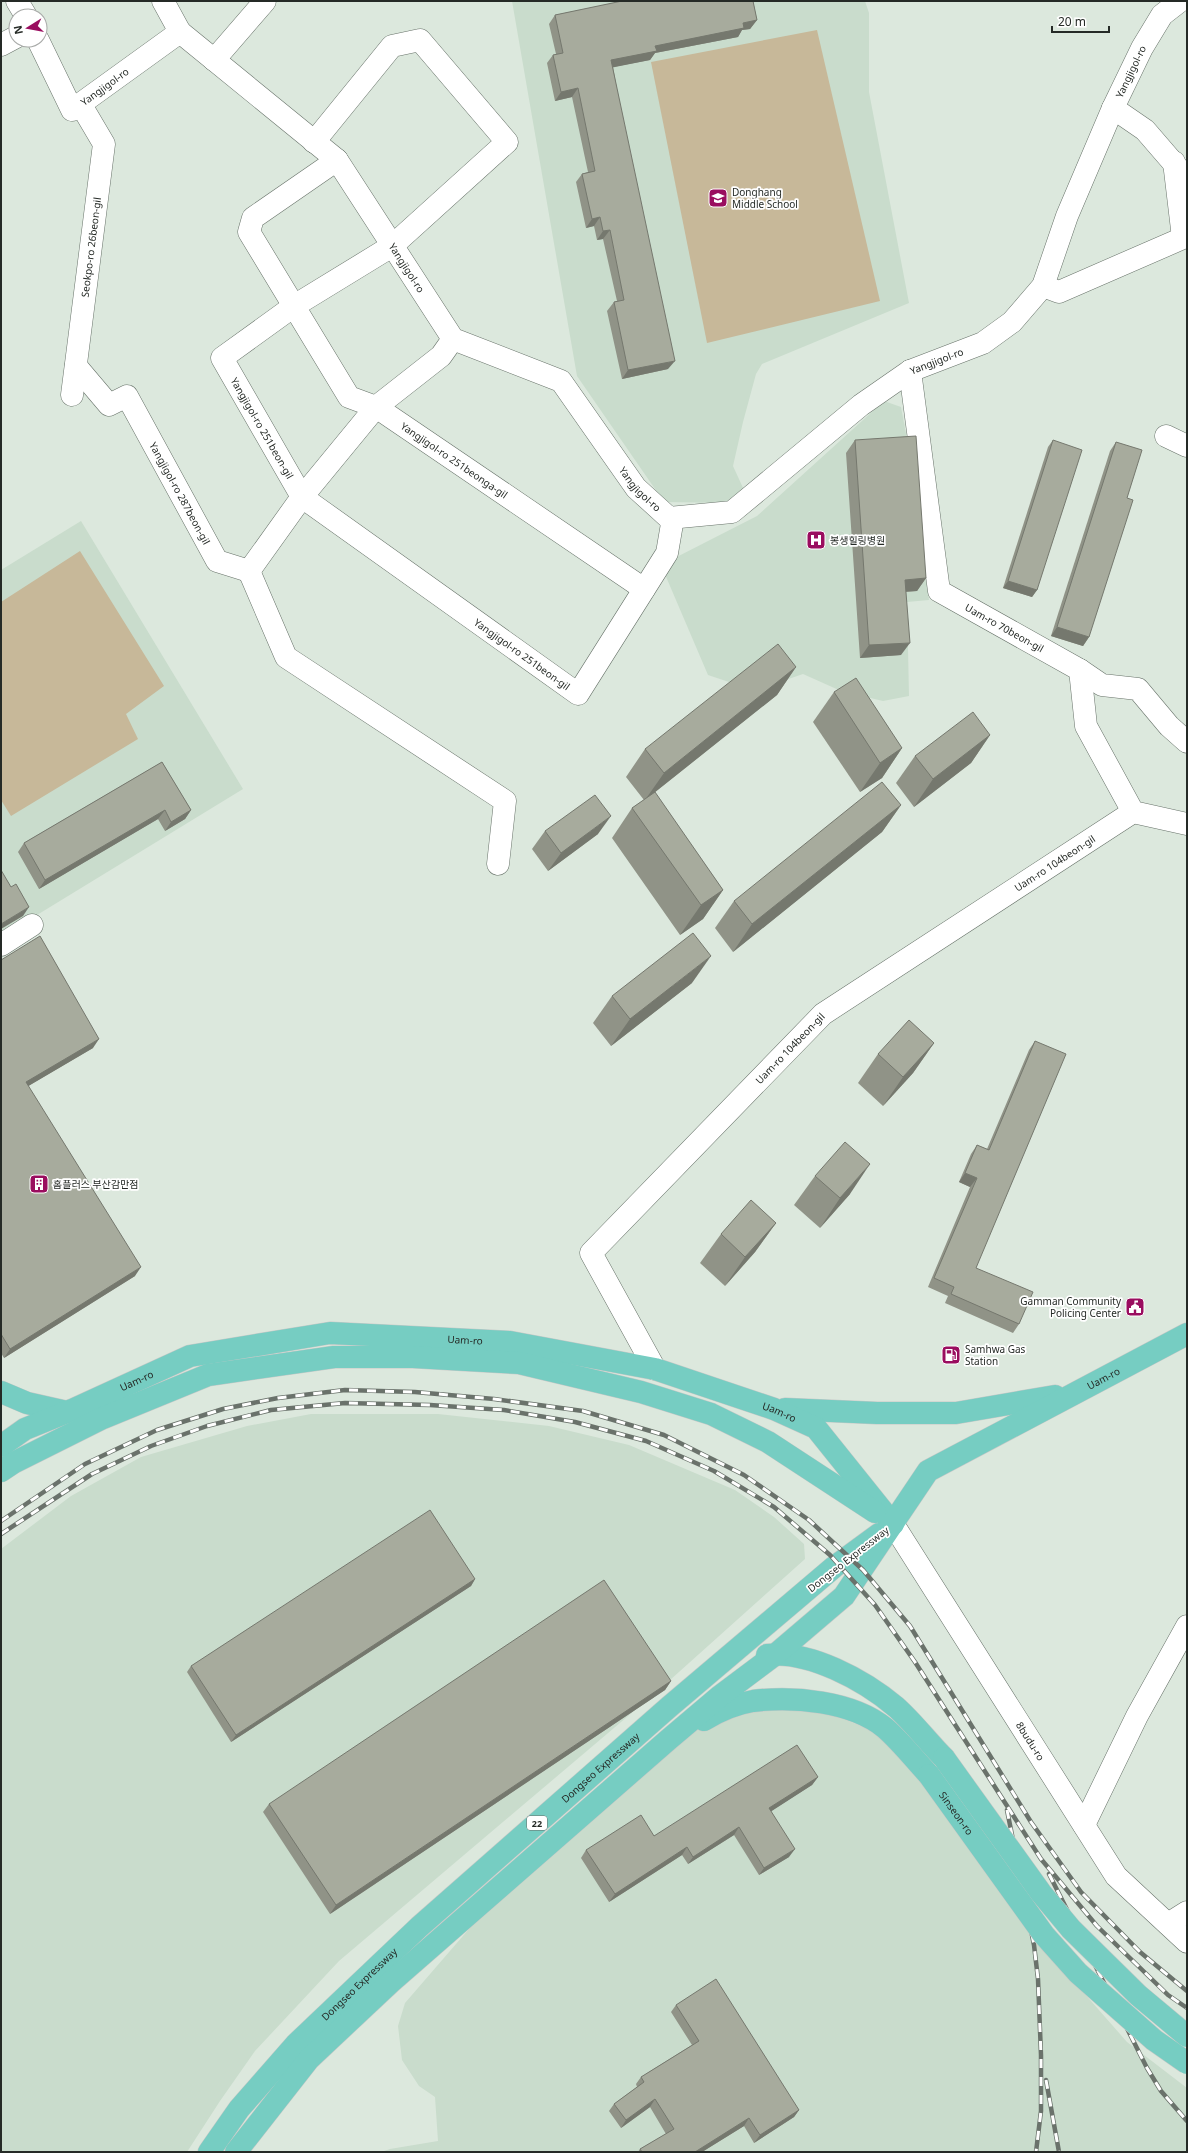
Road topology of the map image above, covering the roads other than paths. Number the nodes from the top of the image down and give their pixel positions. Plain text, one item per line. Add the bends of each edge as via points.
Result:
1 (162, 1) edge
2 (265, 1) edge
3 (1180, 1) edge
4 (180, 32) junction
5 (42, 48) edge
6 (214, 60) junction
7 (81, 105) junction
8 (1113, 108) junction
9 (314, 142) junction
10 (337, 160) junction
11 (1174, 162) junction
12 (1187, 180) edge
13 (392, 246) junction
14 (1043, 286) junction
15 (294, 306) junction
16 (453, 339) junction
17 (76, 366) junction
18 (910, 372) junction
19 (72, 395) dead end
20 (376, 407) junction
21 (1166, 436) dead end
22 (1187, 446) edge
23 (302, 497) junction
24 (673, 518) junction
25 (249, 571) junction
26 (644, 589) junction
27 (1080, 670) junction
28 (1187, 742) edge
29 (1132, 812) junction
30 (1187, 824) edge
31 (498, 864) dead end
32 (32, 925) dead end
33 (1, 945) edge
34 (1187, 1334) edge
35 (655, 1369) junction
36 (1, 1392) edge
37 (1074, 1393) junction
38 (774, 1409) junction
39 (67, 1412) junction
40 (4, 1454) edge
41 (893, 1524) junction
42 (1187, 1626) edge
43 (776, 1654) junction
44 (726, 1659) junction
45 (668, 1740) junction
46 (1084, 1825) junction
47 (1187, 1912) edge
48 (1168, 1924) junction
49 (1187, 1942) edge
50 (1187, 2036) edge
51 (1187, 2063) edge
52 (209, 2152) edge
53 (236, 2152) edge

1 - 4 street, Yangjigol-ro
2 - 6 street
3 - 8 street, Yangjigol-ro via 1162,15 1142,48
4 - 6 street, Yangjigol-ro
4 - 7 street, Yangjigol-ro
5 - 7 street, Yangjigol-ro via 72,110
6 - 9 street, Yangjigol-ro
7 - 17 street, Seokpo-ro 26beon-gil via 104,144
8 - 11 street, Yangjigol-ro via 1145,130
8 - 14 street, Yangjigol-ro via 1067,216
9 - 10 street, Yangjigol-ro
9 - 13 street via 392,46 420,40 507,142
10 - 13 street, Yangjigol-ro
10 - 15 street, Yangjigol-ro 251beonga-gil via 253,218 249,232
11 - 12 street, Yangjigol-ro
11 - 14 street via 1184,238 1059,292
13 - 15 street
13 - 16 street, Yangjigol-ro
14 - 18 street, Yangjigol-ro via 1012,322 983,343
15 - 20 street, Yangjigol-ro 251beonga-gil via 349,397
15 - 23 street, Yangjigol-ro 251beon-gil via 222,358
16 - 20 street via 441,356
16 - 24 street, Yangjigol-ro via 561,381 636,488 669,518
17 - 19 street, Seokpo-ro 26beon-gil
17 - 25 street, Yangjigol-ro 287beon-gil via 109,404 127,396 217,560
18 - 24 street, Yangjigol-ro via 862,405 732,512
18 - 27 street, Uam-ro 70beon-gil via 939,591
20 - 23 street
20 - 26 street, Yangjigol-ro 251beonga-gil
21 - 22 street
23 - 25 street
23 - 26 street, Yangjigol-ro 251beon-gil via 578,694
24 - 26 street, Yangjigol-ro 251beon-gil via 667,552
25 - 31 street via 286,657 505,801
27 - 28 street via 1102,685 1138,689 1169,726
27 - 29 street via 1086,726
29 - 30 street
29 - 35 street, Uam-ro 104beon-gil via 823,1014 591,1253
32 - 33 street
34 - 37 main road, Uam-ro
35 - 38 main road, Uam-ro
35 - 39 main road, Uam-ro via 510,1342 330,1333 190,1356
36 - 39 main road via 27,1403
37 - 38 main road via 956,1413
37 - 41 main road, Uam-ro via 928,1471
38 - 41 main road, Uam-ro via 816,1428
39 - 40 main road, Uam-ro via 25,1429
40 - 41 main road, Uam-ro via 103,1418 208,1374 334,1357 413,1357 519,1363 641,1392 711,1414 768,1442
41 - 43 main road, Dongseo Expressway / 22 via 844,1596
41 - 44 main road, Dongseo Expressway / 22 via 834,1567
41 - 46 street, 8budu-ro
42 - 46 street via 1137,1716
43 - 44 main road
43 - 45 main road, Dongseo Expressway / 22 via 720,1696
43 - 50 main road, bridge via 800,1657 829,1666 863,1684 896,1707 944,1758 1041,1893 1071,1929 1138,1995
44 - 52 main road, Dongseo Expressway / 22 via 419,1927 296,2044 239,2109
45 - 51 main road, Sinseon-ro, bridge via 721,1710 752,1701 800,1699 834,1705 884,1728 929,1775 1044,1935 1078,1973 1154,2040
45 - 53 main road, Dongseo Expressway / 22 via 391,1982 309,2059
46 - 48 street, 8budu-ro via 1116,1876
47 - 48 street
48 - 49 street, 8budu-ro

